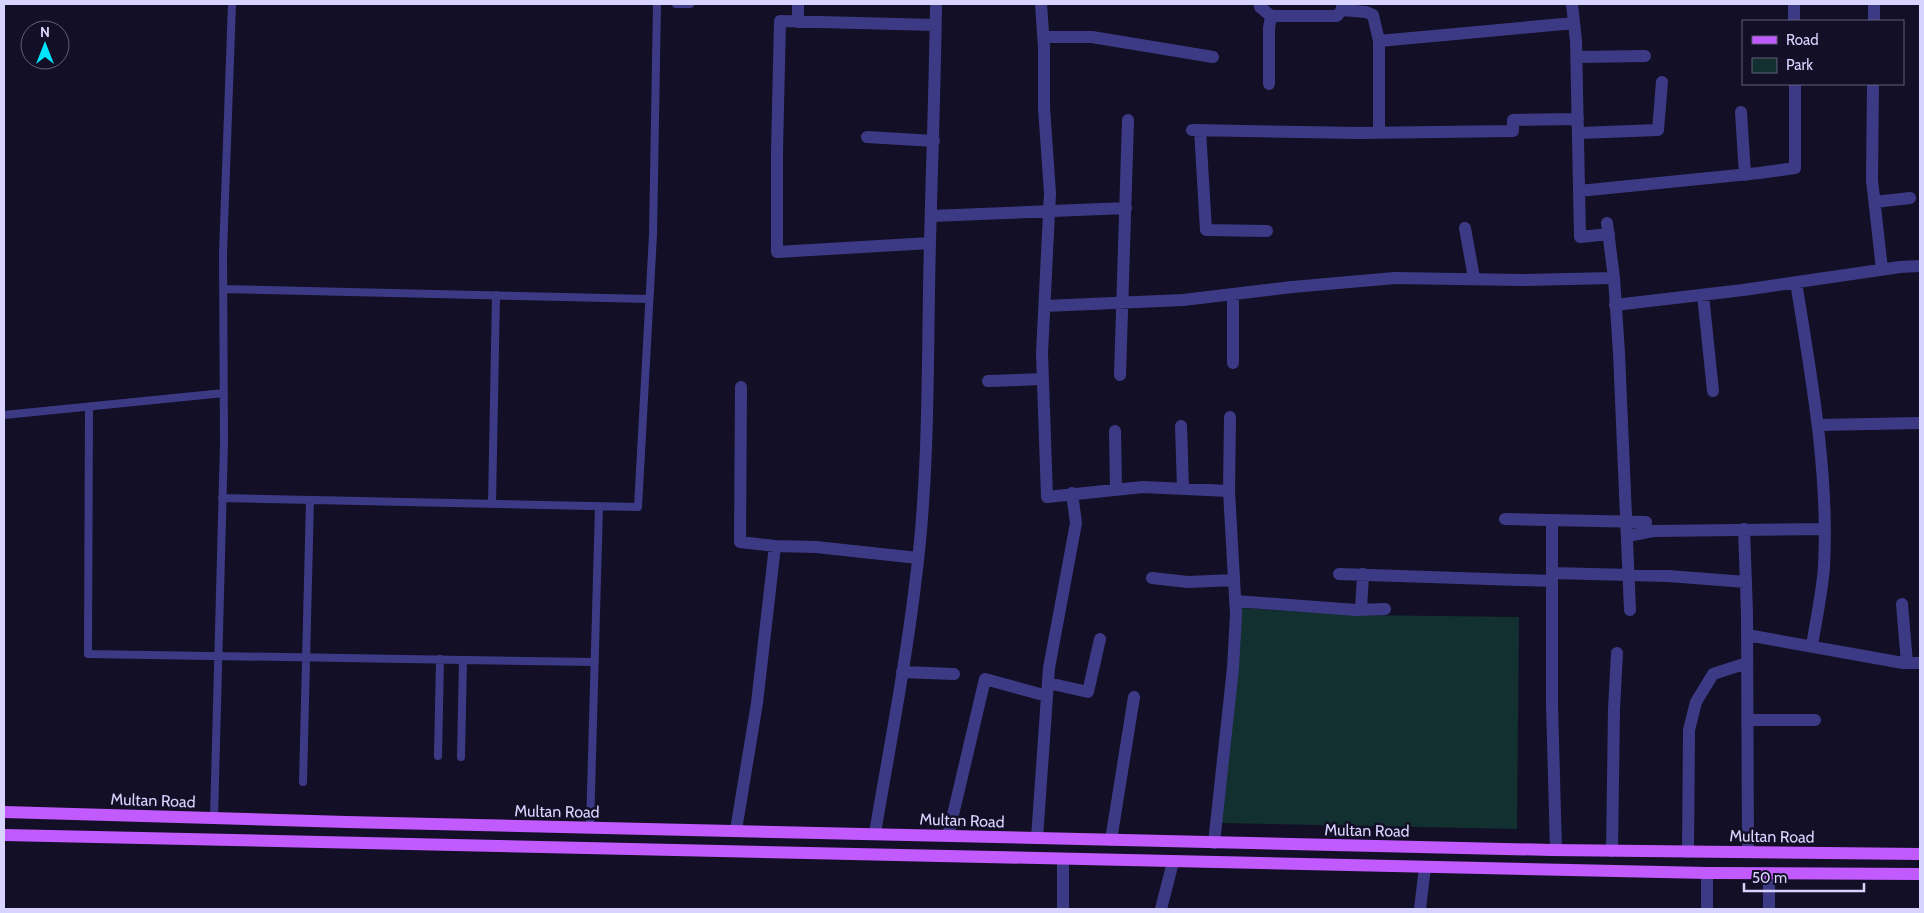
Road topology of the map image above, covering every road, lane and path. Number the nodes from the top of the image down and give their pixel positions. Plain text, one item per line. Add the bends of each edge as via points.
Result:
1 (232, 4) edge
2 (657, 4) edge
3 (676, 4) edge
4 (690, 4) edge
5 (798, 4) edge
6 (936, 4) edge
7 (1041, 4) edge
8 (1260, 4) edge
9 (1572, 4) edge
10 (1794, 4) edge
11 (1874, 4) edge
12 (1342, 7) edge
13 (1271, 16) junction
14 (1794, 20) edge
15 (1874, 20) edge
16 (798, 22) junction
17 (1574, 23) junction
18 (936, 25) junction
19 (1043, 37) junction
20 (1379, 41) junction
21 (1645, 56) dead end
22 (1213, 57) dead end
23 (1577, 57) junction
24 (1662, 82) dead end
25 (1269, 84) dead end
26 (1795, 85) edge
27 (1873, 85) edge
28 (1741, 112) dead end
29 (1578, 119) junction
30 (1128, 120) dead end
31 (1379, 132) junction
32 (1579, 133) junction
33 (867, 137) dead end
34 (934, 141) junction
35 (1745, 175) junction
36 (1579, 191) junction
37 (1910, 198) dead end
38 (1875, 202) junction
39 (1126, 208) junction
40 (1049, 211) junction
41 (931, 216) junction
42 (1465, 228) dead end
43 (1267, 231) dead end
44 (930, 243) junction
45 (1920, 266) edge
46 (1882, 269) junction
47 (1474, 278) junction
48 (1614, 278) junction
49 (1796, 282) junction
50 (223, 289) junction
51 (496, 295) junction
52 (1234, 295) junction
53 (1703, 295) junction
54 (649, 299) junction
55 (1122, 302) junction
56 (1616, 305) junction
57 (1045, 306) junction
58 (1233, 363) dead end
59 (1120, 375) dead end
60 (1043, 379) junction
61 (988, 381) dead end
62 (741, 387) dead end
63 (1713, 391) dead end
64 (224, 393) junction
65 (89, 407) junction
66 (4, 415) edge
67 (1230, 417) dead end
68 (1920, 423) edge
69 (1819, 425) junction
70 (1182, 426) dead end
71 (1115, 431) dead end
72 (1116, 489) junction
73 (1183, 489) junction
74 (1229, 491) junction
75 (1072, 493) junction
76 (222, 498) junction
77 (310, 500) junction
78 (492, 504) junction
79 (599, 506) junction
80 (1505, 519) dead end
81 (1552, 520) junction
82 (1627, 522) junction
83 (1646, 522) dead end
84 (1744, 529) junction
85 (1825, 529) junction
86 (1628, 536) junction
87 (775, 546) junction
88 (918, 558) junction
89 (1340, 574) dead end
90 (1363, 574) junction
91 (1630, 575) junction
92 (1552, 577) junction
93 (1152, 578) dead end
94 (1234, 580) junction
95 (1746, 582) junction
96 (1235, 601) junction
97 (1902, 604) dead end
98 (1385, 609) dead end
99 (1361, 610) junction
100 (1630, 610) dead end
101 (1747, 635) junction
102 (1100, 639) dead end
103 (1812, 646) junction
104 (1617, 653) dead end
105 (218, 656) junction
106 (306, 657) junction
107 (440, 659) junction
108 (463, 660) junction
109 (595, 662) junction
110 (1747, 663) junction
111 (1914, 663) edge
112 (902, 672) junction
113 (954, 674) dead end
114 (1048, 690) junction
115 (1134, 697) dead end
116 (1747, 720) junction
117 (1815, 720) dead end
118 (438, 756) dead end
119 (461, 757) dead end
120 (303, 782) dead end
121 (4, 812) edge
122 (214, 818) junction
123 (590, 828) junction
124 (736, 830) junction
125 (875, 833) junction
126 (4, 835) edge
127 (948, 836) junction
128 (1037, 838) junction
129 (1111, 840) junction
130 (1214, 843) junction
131 (1556, 850) junction
132 (1612, 851) junction
133 (1688, 852) junction
134 (1748, 852) junction
135 (1920, 854) edge
136 (1062, 860) junction
137 (1173, 862) junction
138 (1425, 867) junction
139 (1707, 873) junction
140 (1769, 874) junction
141 (1920, 874) edge
142 (1062, 909) edge
143 (1161, 909) edge
144 (1420, 909) edge
145 (1707, 909) edge
146 (1769, 909) edge

1 - 50 lane
2 - 54 lane
3 - 4 lane
5 - 16 street
6 - 18 street
7 - 19 street
8 - 13 street
9 - 17 street
10 - 14 street
11 - 15 street
12 - 13 street via 1337,16
12 - 20 street via 1373,15
13 - 25 street
16 - 18 street
16 - 44 street via 780,21 776,151 778,252
17 - 20 street
17 - 23 street
18 - 34 street
19 - 22 street via 1092,37
19 - 40 street
20 - 31 street
21 - 23 street
23 - 29 street
24 - 32 street via 1658,130
26 - 35 street via 1795,168
27 - 38 street via 1872,180
28 - 35 street
29 - 31 street via 1512,120 1512,131
29 - 32 street
30 - 39 street
31 - 43 street via 1196,130 1206,230
32 - 36 street
33 - 34 street
34 - 41 street
35 - 36 street
36 - 48 street via 1580,237 1608,229
37 - 38 street
38 - 46 street
39 - 40 street
39 - 55 street
40 - 41 street
40 - 57 street
41 - 44 street
42 - 47 street
44 - 88 street via 925,482
45 - 46 street
46 - 49 street
47 - 48 street
47 - 52 street via 1395,278
48 - 56 street
49 - 53 street
49 - 69 street
50 - 51 lane
50 - 64 lane
51 - 54 lane
51 - 78 lane
52 - 55 street
52 - 58 street
53 - 56 street
53 - 63 street
54 - 79 lane via 638,507
55 - 57 street
55 - 59 street
56 - 82 street
57 - 60 street
60 - 61 street
60 - 75 street via 1047,497
62 - 87 street via 740,542
64 - 65 lane
64 - 76 lane
65 - 66 lane
65 - 105 lane via 88,654
67 - 74 street
68 - 69 street
69 - 85 street
70 - 73 street
71 - 72 street
72 - 73 street
72 - 75 street
73 - 74 street
74 - 94 street
75 - 114 street via 1076,524 1049,668
76 - 77 lane
76 - 105 lane
77 - 78 lane
77 - 106 lane
78 - 79 lane
79 - 109 lane
80 - 81 street
81 - 82 street
81 - 92 street
82 - 83 street
82 - 86 street
84 - 85 street
84 - 86 street via 1653,531
84 - 95 street
85 - 103 street via 1824,569
86 - 91 street
87 - 88 street
87 - 124 street via 757,703
88 - 112 street
89 - 90 street
90 - 92 street
90 - 99 street
91 - 92 street
91 - 95 street
91 - 100 street
92 - 131 street
93 - 94 street via 1188,582
94 - 96 street
95 - 101 street
96 - 99 street
96 - 130 street via 1233,668
97 - 111 street
98 - 99 street
101 - 103 street
101 - 110 street
102 - 114 street via 1088,692
103 - 111 street
104 - 132 street
105 - 106 lane
105 - 122 lane
106 - 107 lane
106 - 120 lane
107 - 108 lane
107 - 118 lane
108 - 109 lane
108 - 119 lane
109 - 123 lane
110 - 116 street
110 - 133 street via 1713,674 1696,702 1689,730
112 - 113 street
112 - 125 street
114 - 127 street via 985,679
114 - 128 street
115 - 129 street
116 - 117 street
116 - 134 street
121 - 122 main road, Multan Road
122 - 123 main road, Multan Road
123 - 124 main road, Multan Road
124 - 125 main road, Multan Road
125 - 127 main road, Multan Road
126 - 136 main road
127 - 128 main road, Multan Road
128 - 129 main road, Multan Road
129 - 130 main road, Multan Road
130 - 131 main road, Multan Road
131 - 132 main road, Multan Road
132 - 133 main road, Multan Road
133 - 134 main road, Multan Road
134 - 135 main road, Multan Road
136 - 137 main road
136 - 142 street
137 - 138 main road
137 - 143 street
138 - 139 main road
138 - 144 street
139 - 140 main road
139 - 145 street
140 - 141 main road
140 - 146 street

